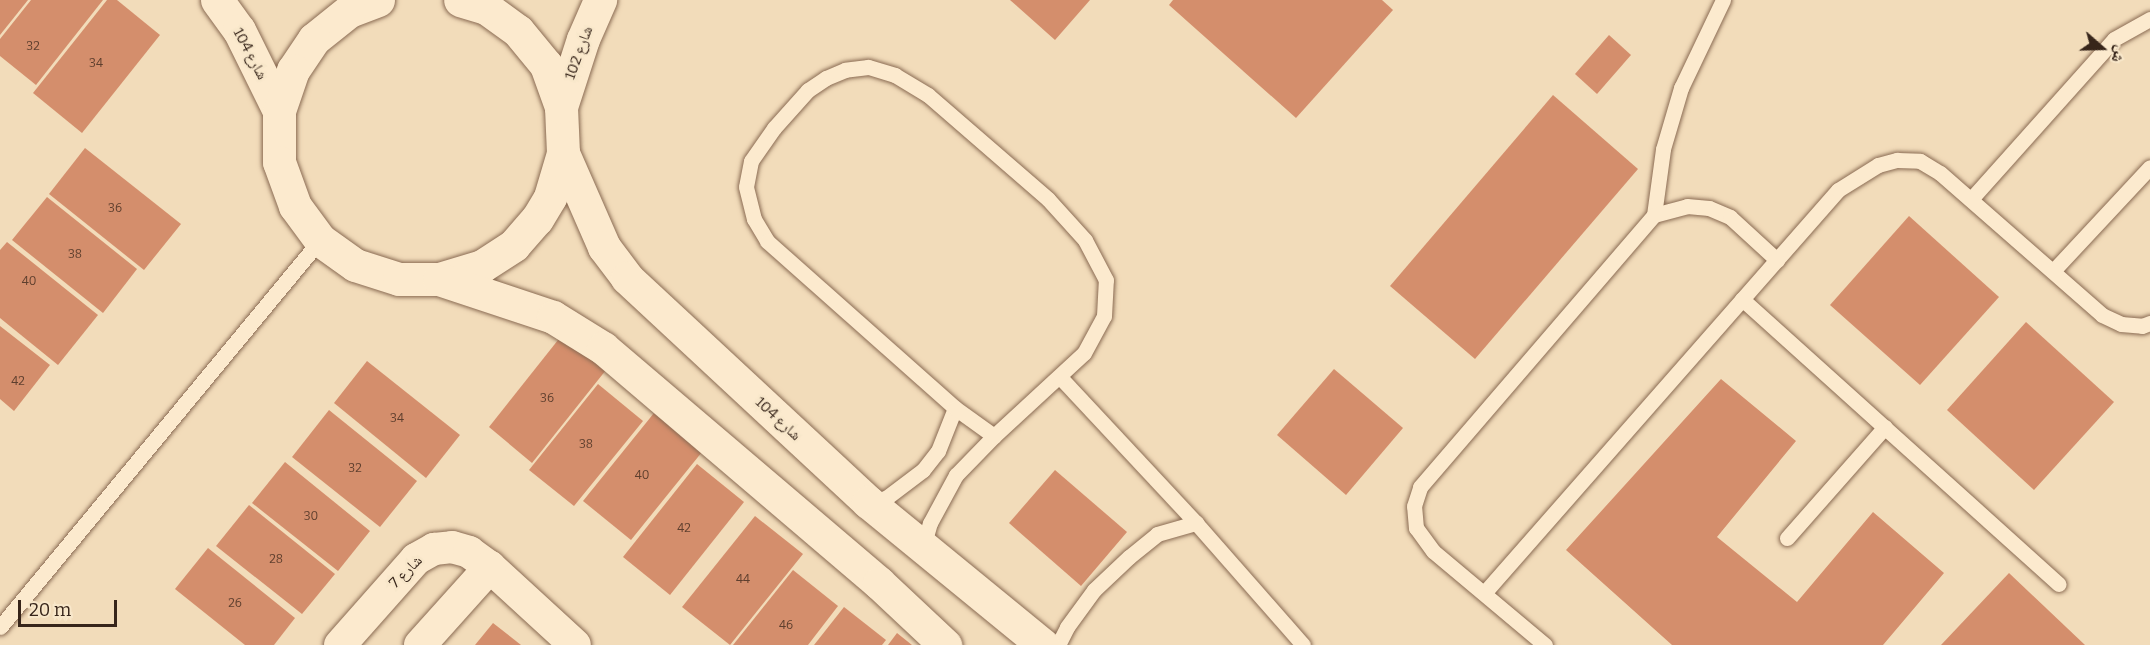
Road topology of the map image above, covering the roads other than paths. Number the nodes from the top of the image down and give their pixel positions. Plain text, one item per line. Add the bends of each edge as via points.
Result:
1 (217, 0) edge
2 (378, 0) edge
3 (460, 0) edge
4 (600, 0) edge
5 (1723, 0) edge
6 (2150, 19) edge
7 (561, 107) junction
8 (279, 111) junction
9 (563, 153) junction
10 (2150, 167) edge
11 (1972, 198) junction
12 (1654, 215) junction
13 (320, 240) junction
14 (1777, 260) junction
15 (2053, 271) junction
16 (439, 279) junction
17 (1742, 299) junction
18 (2150, 323) edge
19 (1060, 377) junction
20 (955, 408) junction
21 (1885, 427) junction
22 (993, 436) junction
23 (868, 502) junction
24 (1196, 523) junction
25 (1787, 538) dead end
26 (923, 547) junction
27 (490, 567) junction
28 (2059, 584) dead end
29 (1485, 592) junction
30 (0, 627) edge
31 (340, 645) edge
32 (420, 645) edge
33 (575, 645) edge
34 (945, 645) edge
35 (1043, 645) edge
36 (1058, 645) edge
37 (1303, 645) edge
38 (1545, 645) edge

1 - 8 street, شارع 104 via 240,30
2 - 8 street via 349,11 314,39 293,70
3 - 7 street via 486,8 518,31 546,65
4 - 7 street, شارع 102
5 - 12 lane via 1681,88 1663,149
6 - 11 lane via 2114,39
7 - 9 street
8 - 13 street via 279,162 294,206
9 - 16 street via 550,197 514,245 482,266
9 - 23 street, شارع 104 via 604,247 627,278
10 - 15 lane
11 - 14 lane via 1920,161 1897,160 1878,165 1839,190
11 - 15 lane
12 - 14 lane via 1687,206 1709,208 1731,217
12 - 29 lane via 1420,487 1414,506 1416,528 1433,551
13 - 16 street via 355,265 399,279
13 - 30 lane
14 - 17 lane
15 - 18 lane via 2102,315 2121,324
16 - 34 street via 553,317 603,348 879,583
17 - 21 lane
17 - 29 lane
19 - 20 lane via 1084,353 1104,316 1106,280 1085,240 1048,199 928,95 895,75 868,67 845,70 808,90 751,161 746,187 754,219 766,241
19 - 22 lane
19 - 24 lane
20 - 22 lane
20 - 23 lane via 938,451 923,470 886,498
21 - 25 lane
21 - 28 lane
22 - 26 lane via 956,475 934,515
23 - 26 street, شارع 104
24 - 36 lane via 1157,534 1129,556 1094,590
24 - 37 lane
26 - 35 street, شارع 104
27 - 31 street, شارع 7 via 469,552 452,547 434,549 416,559
27 - 32 street
27 - 33 street, شارع 7
29 - 38 lane

